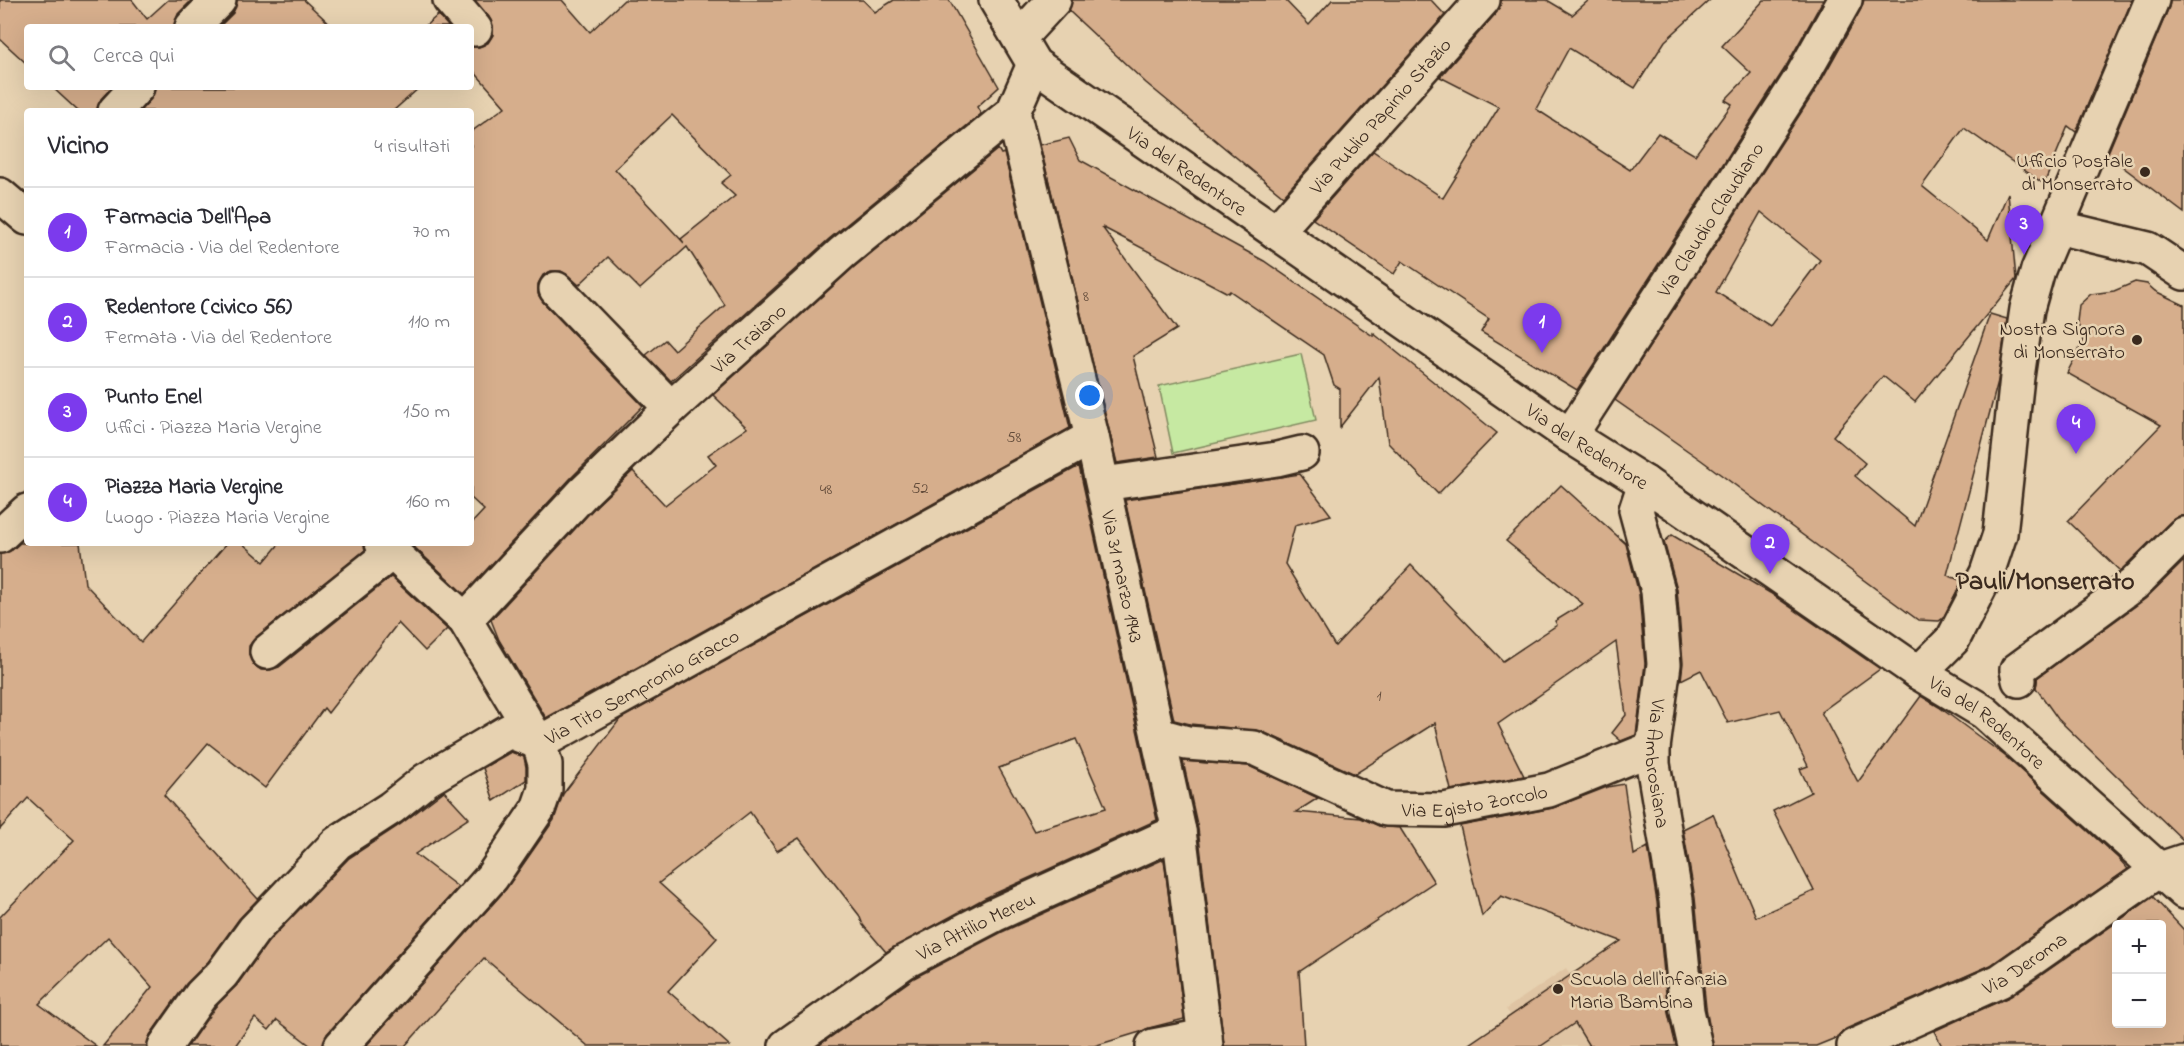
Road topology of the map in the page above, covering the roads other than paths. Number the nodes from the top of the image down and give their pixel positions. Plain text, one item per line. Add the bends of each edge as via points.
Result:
1 (219, 0) edge
2 (450, 0) edge
3 (996, 0) edge
4 (1054, 0) edge
5 (1483, 0) edge
6 (1845, 0) edge
7 (2152, 0) edge
8 (195, 24) edge
9 (471, 24) edge
10 (1027, 51) junction
11 (134, 90) edge
12 (118, 108) edge
13 (1013, 112) junction
14 (2057, 227) junction
15 (1276, 232) junction
16 (2184, 273) edge
17 (556, 289) dead end
18 (671, 408) junction
19 (1570, 436) junction
20 (1092, 437) junction
21 (1302, 453) dead end
22 (1645, 483) junction
23 (1103, 484) junction
24 (24, 514) edge
25 (2184, 534) edge
26 (0, 536) edge
27 (387, 548) edge
28 (465, 620) junction
29 (267, 652) dead end
30 (1919, 673) junction
31 (2019, 680) dead end
32 (1158, 735) junction
33 (539, 743) junction
34 (1653, 748) junction
35 (1179, 831) junction
36 (2172, 865) edge
37 (2184, 892) edge
38 (1205, 1041) edge
39 (165, 1046) edge
40 (341, 1046) edge
41 (786, 1046) edge
42 (1153, 1046) edge
43 (1695, 1046) edge
44 (1854, 1046) edge

1 - 8 street
2 - 9 street
3 - 10 street, Via del Redentore
4 - 10 street, Via Traiano
5 - 15 street, Via Publio Papinio Stazio
6 - 19 street, Via Claudio Claudiano via 1801,78
7 - 14 street
10 - 13 street, Via Traiano
10 - 15 street, Via del Redentore
11 - 12 street
13 - 18 street, Via Traiano via 842,253
13 - 20 street, Via 31 marzo 1943
14 - 16 street via 2148,249
14 - 30 street via 2038,270 2027,309 2000,534 1987,573 1953,639
15 - 19 street, Via del Redentore
17 - 18 street
18 - 28 street, Via Traiano via 584,492
19 - 22 street, Via del Redentore
20 - 23 street, Via 31 marzo 1943
20 - 33 street, Via Tito Sempronio Gracco
21 - 23 street
22 - 30 street, Via del Redentore
22 - 34 street, Via Ambrosiana via 1636,510 1658,591 1664,664
23 - 32 street, Via 31 marzo 1943
24 - 26 street
25 - 31 street via 2134,584 2017,670
27 - 28 street
27 - 29 street
28 - 33 street
30 - 36 street, Via del Redentore via 1984,712
32 - 34 street, Via Egisto Zorcolo via 1187,743 1254,748 1386,809 1444,810 1549,790
32 - 35 street, Via 31 marzo 1943
33 - 39 street, Via Tito Sempronio Gracco via 509,731 426,780 337,843 254,930
33 - 40 street via 544,789 538,809 492,877
34 - 43 street, Via Ambrosiana via 1676,900 1687,1011
35 - 38 street, Via 31 marzo 1943
35 - 41 street, Via Attilio Mereu via 994,915 904,962
36 - 37 street, Via del Redentore
36 - 44 street, Via Deroma via 2000,981
38 - 42 street

